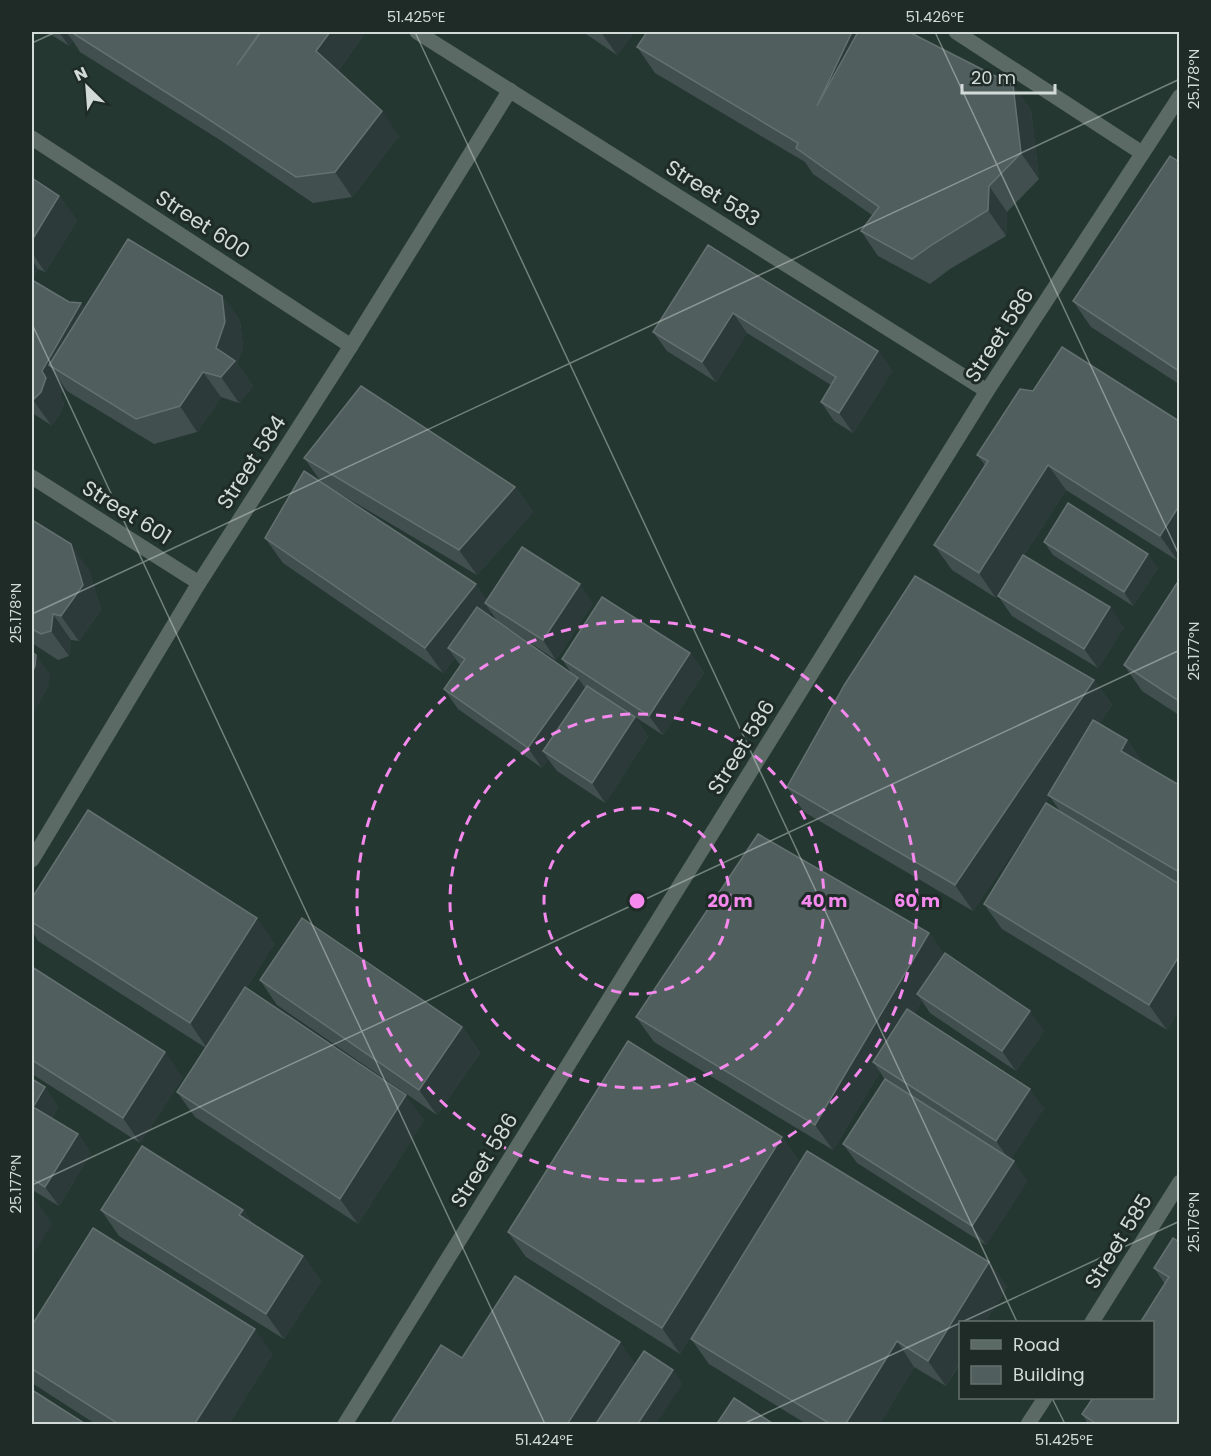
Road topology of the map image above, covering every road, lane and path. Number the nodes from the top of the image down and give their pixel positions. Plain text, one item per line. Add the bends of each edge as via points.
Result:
1 (417, 32) edge
2 (956, 32) edge
3 (510, 90) junction
4 (1179, 96) edge
5 (32, 138) edge
6 (1142, 153) junction
7 (351, 345) junction
8 (987, 391) junction
9 (32, 477) edge
10 (199, 583) junction
11 (32, 860) edge
12 (1179, 1182) edge
13 (1093, 1321) edge
14 (1044, 1399) edge
15 (345, 1425) edge
16 (1028, 1425) edge

1 - 3 street, Street 583
2 - 6 street
3 - 7 street, Street 584
3 - 8 street, Street 583
4 - 6 street, Street 586
5 - 7 street, Street 600
6 - 8 street, Street 586
7 - 10 street, Street 584
8 - 15 street, Street 586
9 - 10 street, Street 601
10 - 11 street, Street 584
12 - 13 street, Street 585
14 - 16 street

